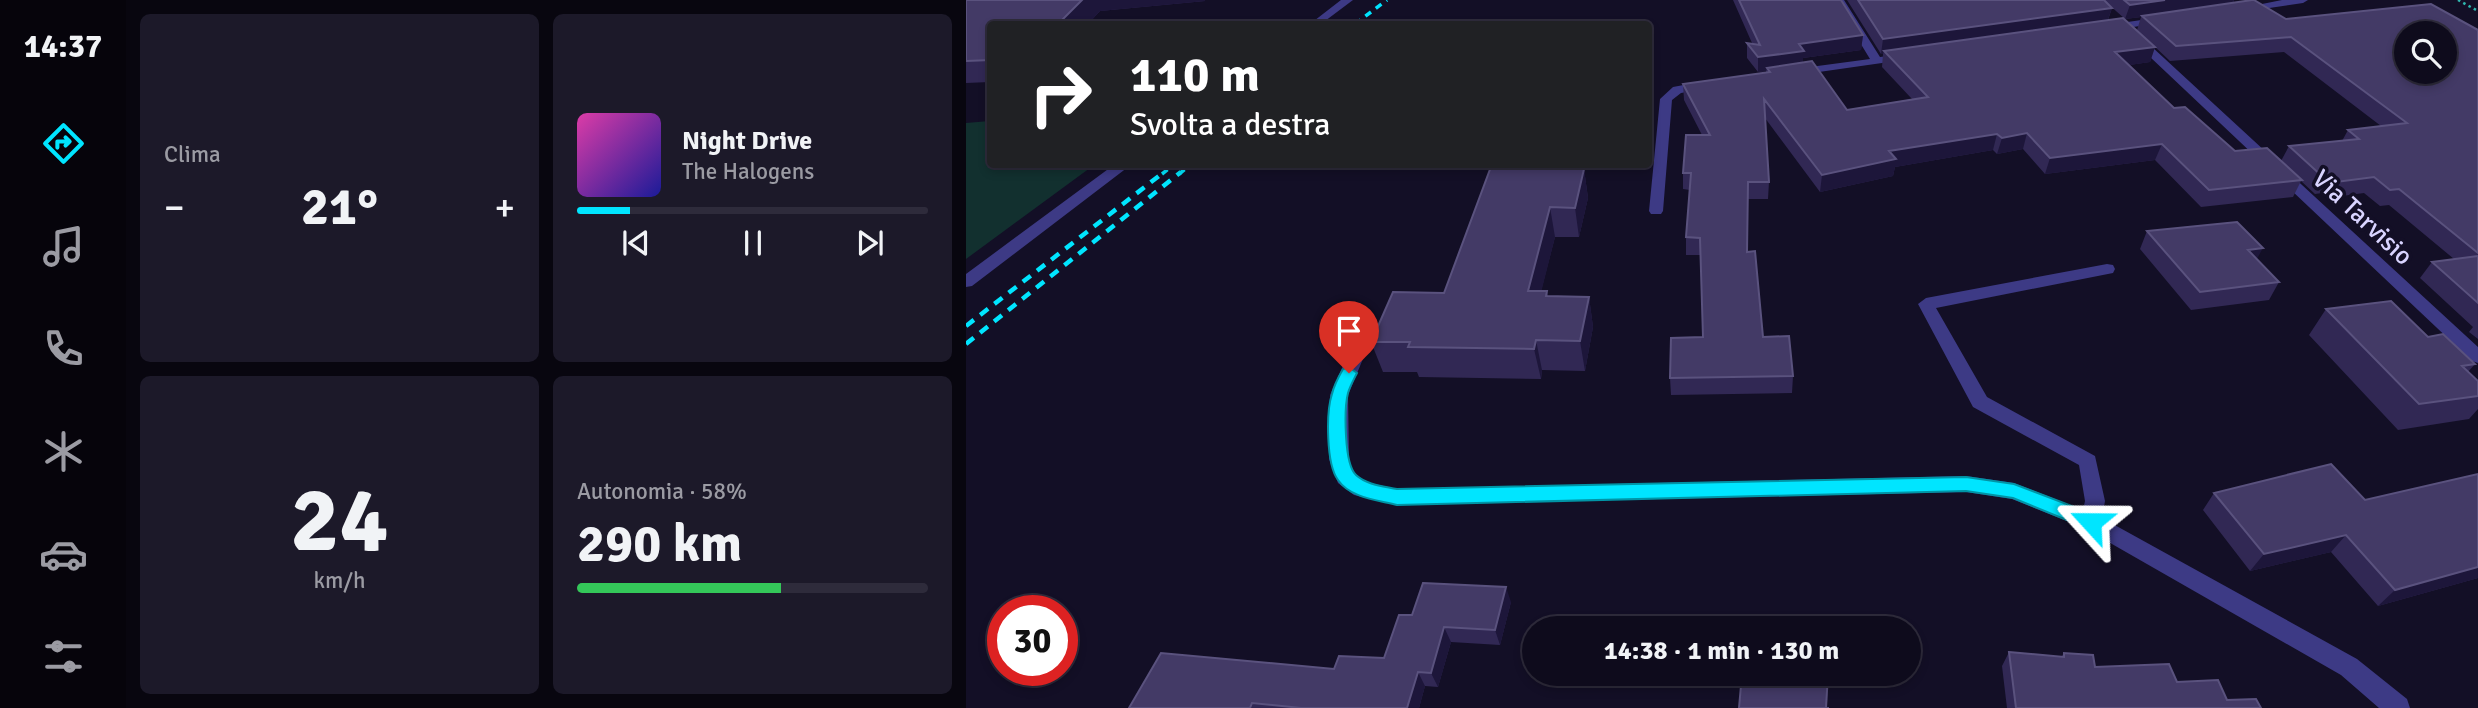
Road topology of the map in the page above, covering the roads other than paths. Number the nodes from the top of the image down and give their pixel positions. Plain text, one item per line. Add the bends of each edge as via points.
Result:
1 (1348, 0) edge
2 (1839, 0) edge
3 (2303, 0) edge
4 (2231, 10) edge
5 (2178, 18) edge
6 (1319, 21) edge
7 (2118, 22) junction
8 (2098, 29) edge
9 (1918, 55) edge
10 (1877, 61) junction
11 (1782, 75) edge
12 (1714, 84) edge
13 (1120, 168) edge
14 (1656, 211) dead end
15 (2107, 269) dead end
16 (966, 282) edge
17 (1370, 325) dead end
18 (2478, 357) edge
19 (2091, 522) junction
20 (2398, 708) edge

1 - 6 street
2 - 10 street
3 - 4 street
5 - 7 street
7 - 8 street
7 - 18 street, Via Tarvisio
9 - 10 street
10 - 11 street
12 - 14 street via 1677,90 1667,99
13 - 16 street
15 - 19 street via 1926,304 1980,402 2088,461 2095,501
17 - 19 street via 1339,395 1337,419 1345,477 1361,489 1397,497 1966,484 2014,491
19 - 20 street via 2349,667

